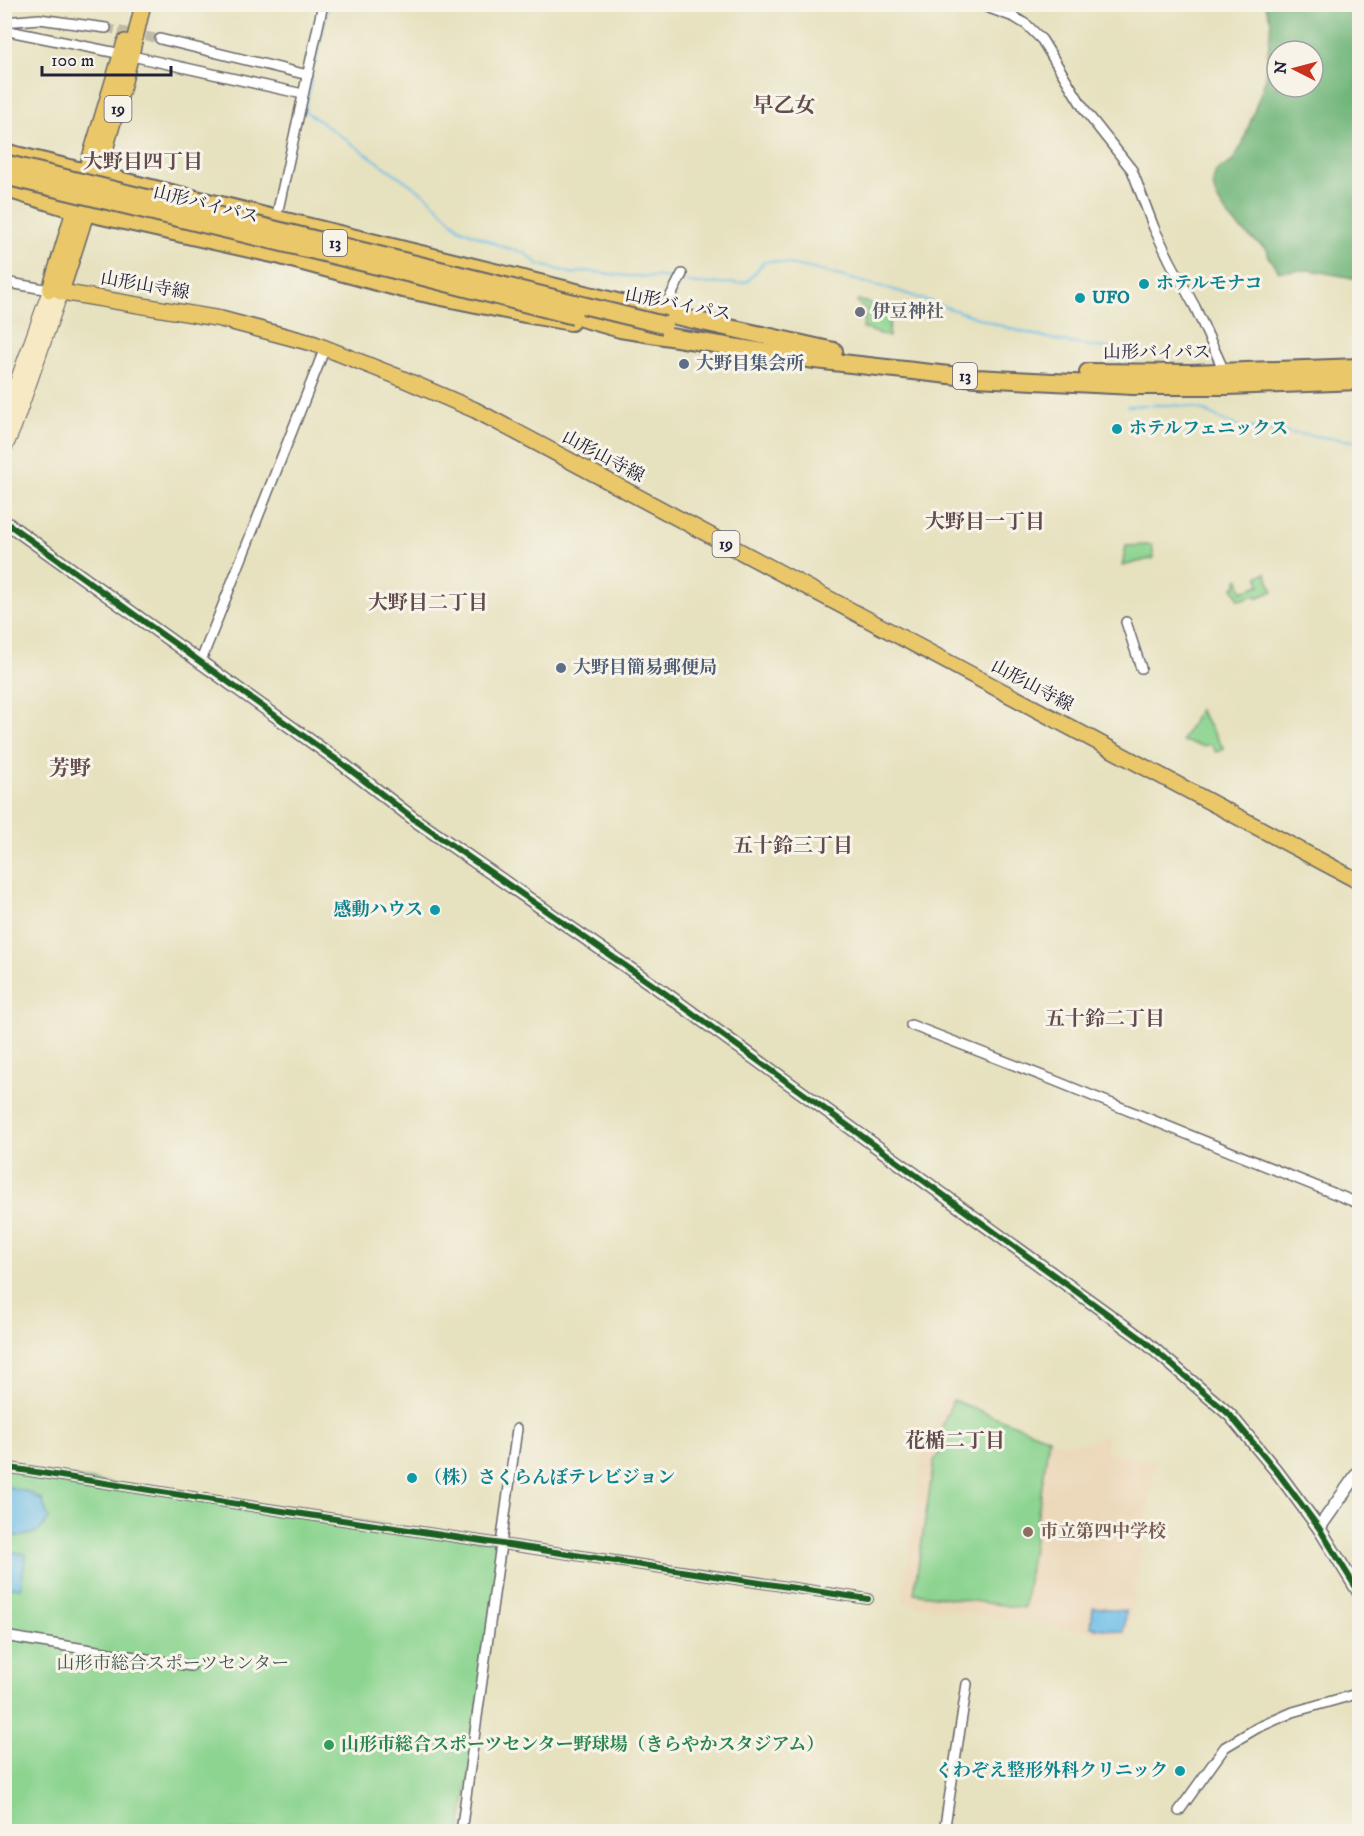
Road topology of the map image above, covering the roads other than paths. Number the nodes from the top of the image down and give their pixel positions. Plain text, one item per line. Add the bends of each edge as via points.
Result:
1 (136, 4) edge
2 (143, 4) edge
3 (323, 4) edge
4 (978, 4) edge
5 (4, 22) edge
6 (106, 28) tunnel mouth
7 (4, 30) edge
8 (160, 39) tunnel mouth
9 (127, 55) junction
10 (308, 75) junction
11 (303, 94) junction
12 (4, 152) edge
13 (4, 163) edge
14 (93, 173) junction
15 (4, 176) edge
16 (4, 188) edge
17 (81, 211) junction
18 (276, 219) junction
19 (682, 274) dead end
20 (4, 282) edge
21 (56, 291) junction
22 (663, 319) junction
23 (620, 329) junction
24 (325, 348) junction
25 (1359, 367) edge
26 (1225, 373) junction
27 (1359, 381) edge
28 (4, 418) edge
29 (4, 450) edge
30 (4, 521) edge
31 (1126, 622) dead end
32 (200, 663) junction
33 (1141, 668) dead end
34 (1359, 882) edge
35 (911, 1025) dead end
36 (1359, 1204) edge
37 (517, 1429) dead end
38 (4, 1467) edge
39 (1359, 1470) edge
40 (1319, 1528) junction
41 (502, 1543) junction
42 (1359, 1594) edge
43 (868, 1599) dead end
44 (4, 1636) edge
45 (191, 1666) dead end
46 (966, 1684) dead end
47 (1359, 1693) edge
48 (1179, 1810) dead end
49 (461, 1832) edge
50 (944, 1832) edge

1 - 9 main road, 19
2 - 9 main road, 19
3 - 10 street
4 - 26 street via 1014,17 1038,35 1086,112 1132,170 1154,228
5 - 6 street via 39,19
7 - 9 street
8 - 10 street
9 - 11 street
9 - 14 main road, 19
10 - 11 street
11 - 18 street
12 - 14 highway
13 - 22 highway, 山形バイパス / 13, bridge
14 - 17 main road, 19
14 - 18 highway
15 - 23 highway, 山形バイパス / 13, bridge
16 - 17 highway
17 - 21 main road, 19
17 - 23 highway via 281,256 403,290
18 - 22 highway
19 - 22 street
20 - 21 street
21 - 24 main road, 山形山寺線 / 19 via 221,319
21 - 28 main road
21 - 29 main road
22 - 26 highway, 山形バイパス / 13 via 834,351 974,369
23 - 27 highway, 山形バイパス / 13 via 815,360 976,378 1133,386
24 - 32 street
24 - 34 main road, 山形山寺線 / 19 via 474,410
25 - 26 highway, 山形バイパス / 13
30 - 32 street
31 - 33 street
32 - 40 street via 1142,1339 1230,1415
35 - 36 street
37 - 41 street
38 - 41 street
39 - 40 street
40 - 42 street
41 - 43 street
41 - 49 street
44 - 45 street
46 - 50 street
47 - 48 street via 1293,1712 1225,1747

